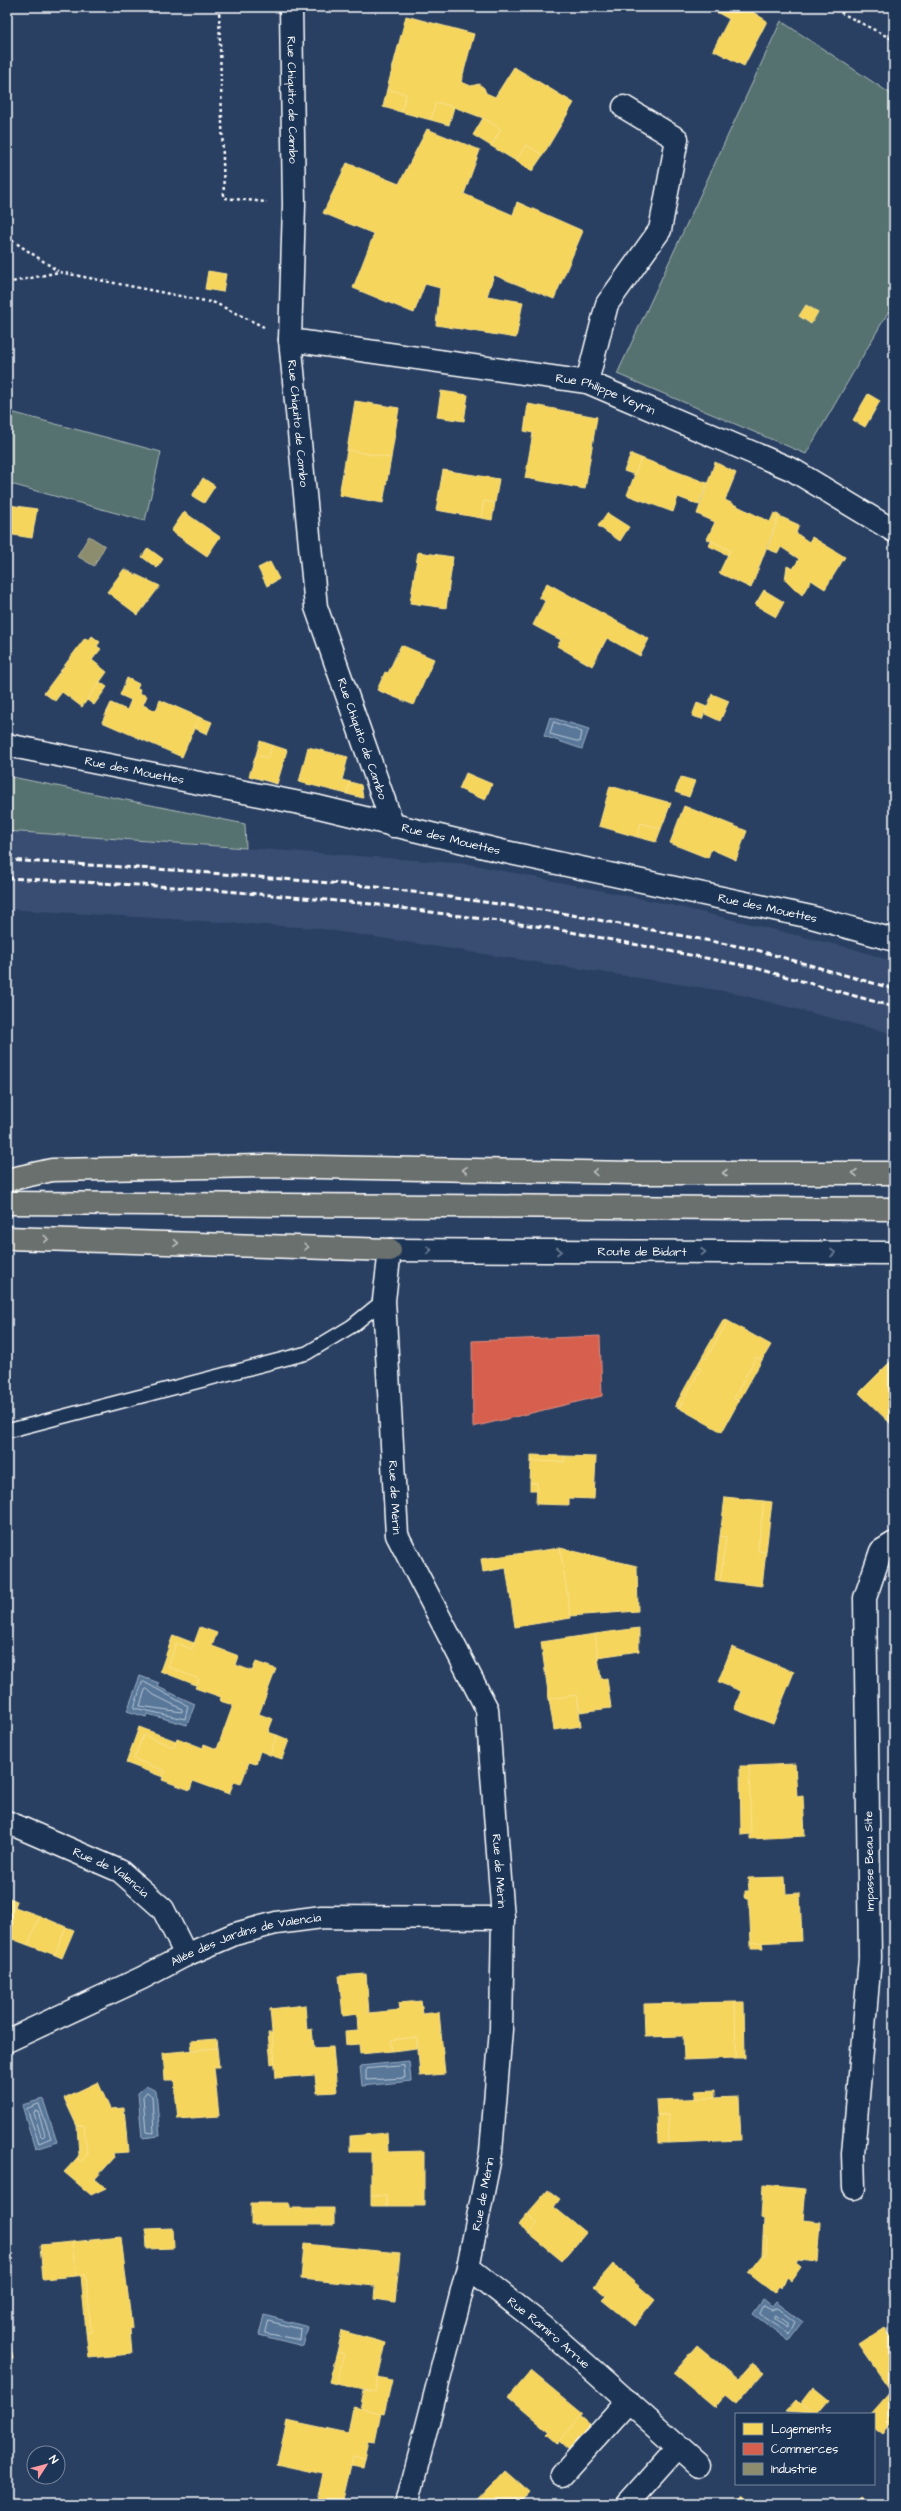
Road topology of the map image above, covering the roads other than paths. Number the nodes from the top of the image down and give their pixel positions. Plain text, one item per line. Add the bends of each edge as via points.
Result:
1 (291, 7) edge
2 (624, 107) dead end
3 (290, 340) junction
4 (587, 382) junction
5 (894, 531) edge
6 (7, 745) edge
7 (393, 826) junction
8 (894, 940) edge
9 (894, 1173) edge
10 (7, 1180) edge
11 (7, 1203) edge
12 (894, 1209) edge
13 (7, 1238) edge
14 (390, 1250) junction
15 (894, 1253) edge
16 (384, 1300) junction
17 (7, 1431) edge
18 (894, 1543) edge
19 (7, 1822) edge
20 (503, 1918) junction
21 (186, 1955) junction
22 (7, 2041) edge
23 (854, 2188) dead end
24 (468, 2268) junction
25 (628, 2401) junction
26 (678, 2447) junction
27 (699, 2465) dead end
28 (562, 2475) dead end
29 (407, 2504) edge
30 (627, 2504) edge

1 - 3 street, Rue Chiquito de Cambo via 294,205
2 - 4 street via 677,139 660,230 608,304
3 - 4 street, Rue Philippe Veyrin
3 - 7 street, Rue Chiquito de Cambo via 316,607
4 - 5 street, Rue Philippe Veyrin via 793,470
6 - 7 street, Rue des Mouettes via 315,806
7 - 8 street, Rue des Mouettes via 811,918
9 -> 10 main road via 265,1166 52,1170
11 - 12 main road
13 -> 14 main road
14 -> 15 street, Route de Bidart
14 - 16 street, Rue de Mérin
16 - 17 lane via 352,1326 307,1353
16 - 20 street, Rue de Mérin via 397,1536 487,1709
18 - 23 street, Impasse Beau Site via 881,1551 865,1598 870,1958 853,2154
19 - 21 street, Rue de Valencia via 120,1870 163,1909
20 - 21 street, Allée des Jardins de Valencia via 322,1917 276,1923 235,1934
20 - 24 street, Rue de Mérin via 501,2029 491,2152
21 - 22 street, Allée des Jardins de Valencia
24 - 25 street, Rue Ramiro Arrue via 507,2296
24 - 29 street, Rue de Mérin
25 - 26 street, Rue Ramiro Arrue
25 - 28 street
26 - 27 street, Rue Ramiro Arrue
26 - 30 street

